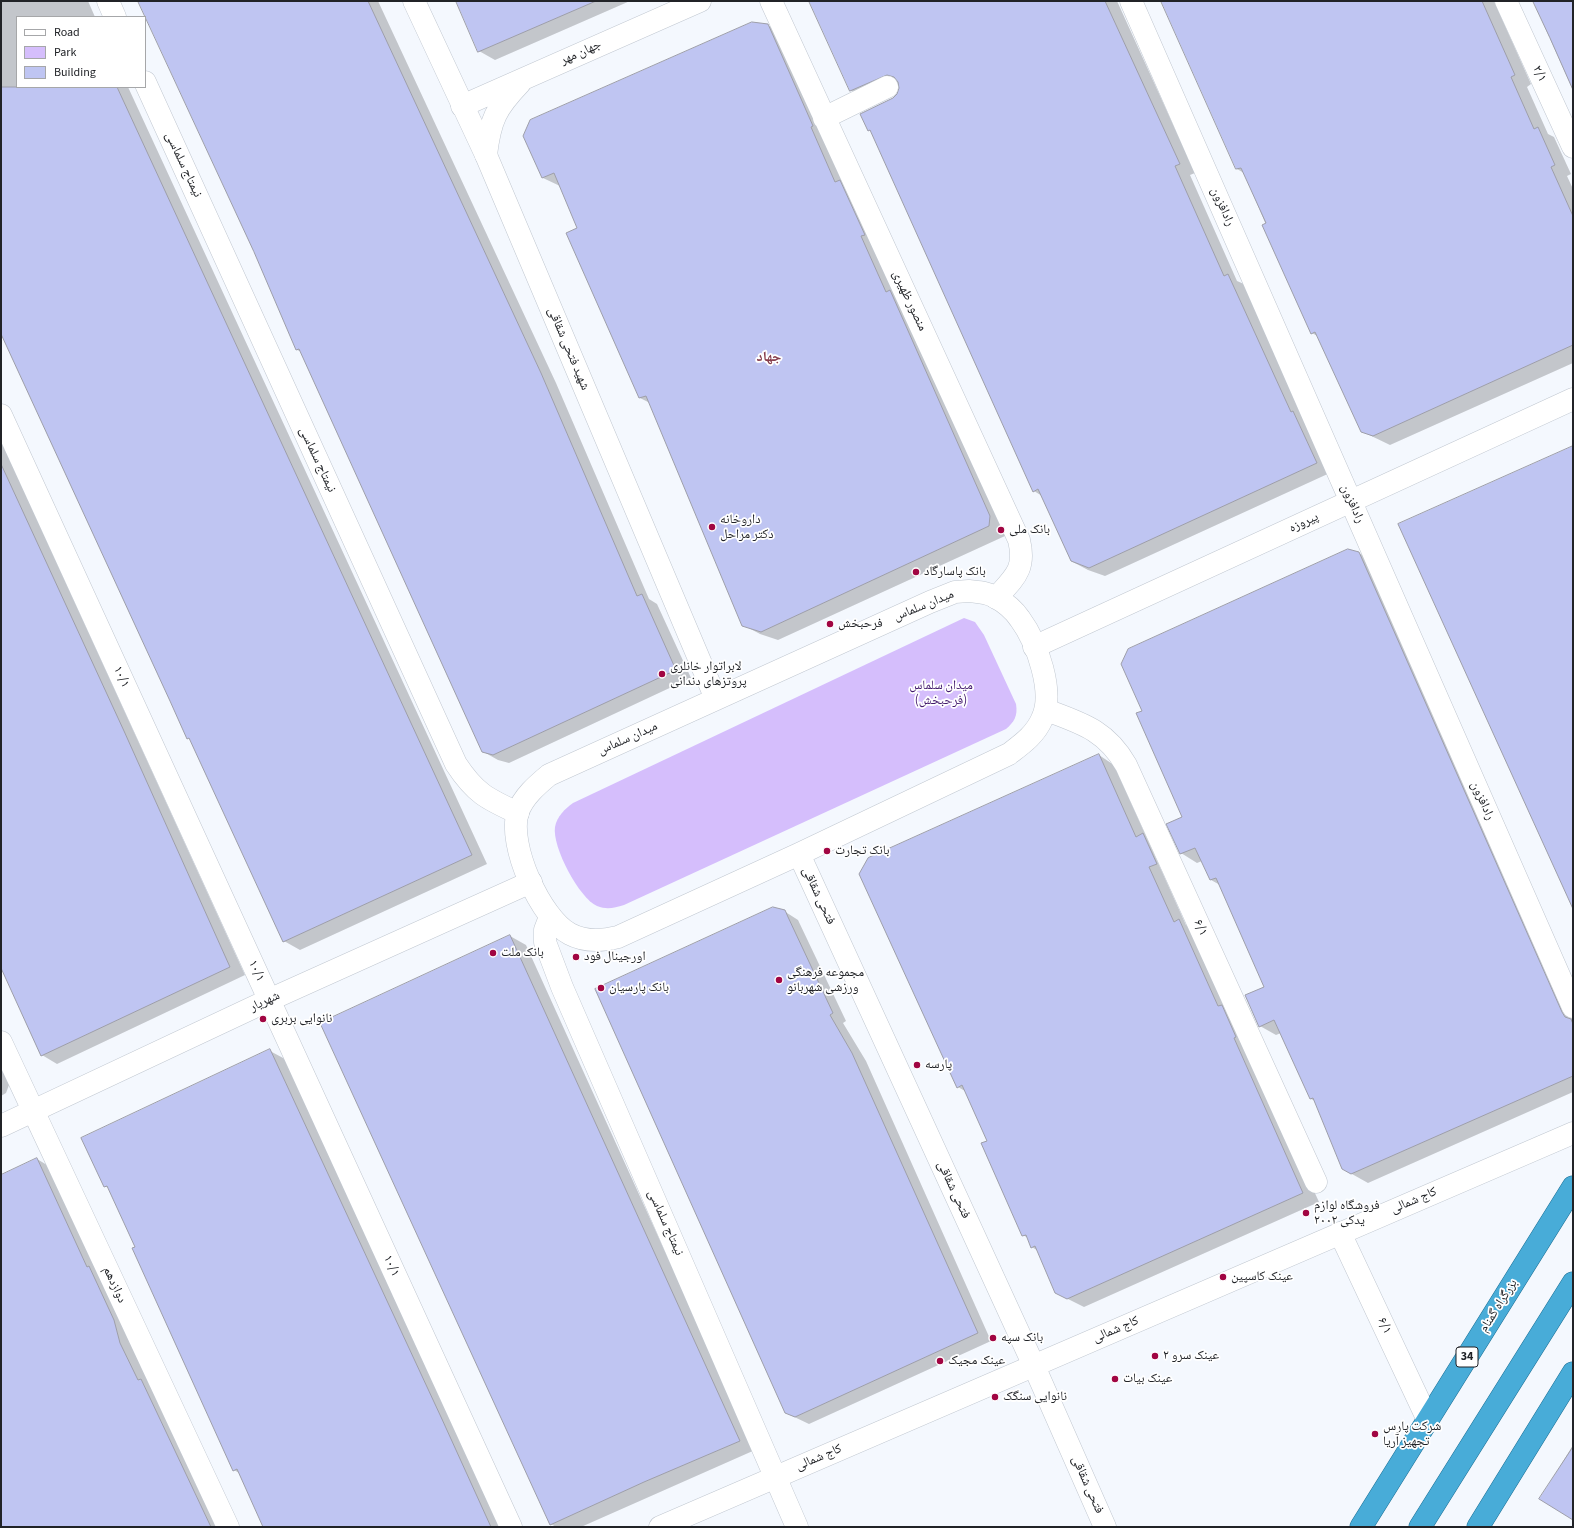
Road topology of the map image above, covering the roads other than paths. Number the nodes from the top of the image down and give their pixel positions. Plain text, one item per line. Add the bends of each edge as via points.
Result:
1 (108, 1) edge
2 (414, 1) edge
3 (700, 1) edge
4 (771, 1) edge
5 (1131, 1) edge
6 (1506, 1) edge
7 (115, 16) edge
8 (525, 78) junction
9 (146, 84) edge
10 (887, 87) dead end
11 (462, 106) junction
12 (824, 118) junction
13 (1573, 147) edge
14 (486, 155) junction
15 (1573, 400) edge
16 (1, 415) edge
17 (1351, 502) junction
18 (996, 598) junction
19 (1034, 647) junction
20 (716, 699) junction
21 (1046, 710) junction
22 (518, 813) junction
23 (799, 854) junction
24 (531, 882) junction
25 (550, 917) junction
26 (269, 1000) junction
27 (1573, 1007) edge
28 (1, 1042) edge
29 (33, 1111) junction
30 (1, 1126) edge
31 (1573, 1133) edge
32 (1316, 1182) dead end
33 (1573, 1187) edge
34 (1340, 1233) junction
35 (1573, 1283) edge
36 (1034, 1366) junction
37 (1573, 1373) edge
38 (1428, 1420) junction
39 (776, 1477) junction
40 (228, 1527) edge
41 (511, 1527) edge
42 (660, 1527) edge
43 (797, 1527) edge
44 (1105, 1527) edge
45 (1361, 1527) edge
46 (1420, 1527) edge
47 (1478, 1527) edge

1 - 7 street
2 - 11 street, شهید فتحی شقاقی
3 - 8 street, جهان مهر
4 - 12 street, منصور ظهیری
5 - 17 street, رادافزون
6 - 13 street, ۲/۱
8 - 11 street, جهان مهر
8 - 14 street via 503,101 495,115 489,131
9 - 22 street, نیمتاج سلماسی via 456,764 484,796
10 - 12 street
11 - 14 street, شهید فتحی شقاقی
12 - 18 street, منصور ظهیری via 1019,540 1022,554 1017,573
14 - 20 street, شهید فتحی شقاقی
15 - 17 street, پیروزه
16 - 26 street, ۱۰/۱
17 - 19 street, پیروزه
17 - 27 street, رادافزون
18 - 19 street, میدان سلماس via 1020,618
18 - 20 street, میدان سلماس via 984,592 955,592
19 - 21 street, میدان سلماس via 1045,682
20 - 22 street, میدان سلماس via 549,775 528,795
21 - 23 street, میدان سلماس via 1034,733 1008,754
21 - 32 street, ۶/۱ via 1091,728 1117,749
22 - 24 street, میدان سلماس via 517,841 522,864
23 - 25 street, میدان سلماس via 618,937 589,940 571,935
23 - 36 street, فتحی شقاقی
24 - 25 street, میدان سلماس
24 - 26 street, شهریار
25 - 39 street, نیمتاج سلماسی via 545,930 545,942 562,987
26 - 29 street, شهریار
26 - 41 street, ۱۰/۱
28 - 29 street, دوازدهم
29 - 30 street, شهریار
29 - 40 street, دوازدهم
31 - 34 street, کاج شمالی
33 - 38 highway, بزرگراه گمنام / 34
34 - 36 street, کاج شمالی
34 - 38 street, ۶/۱
35 - 46 highway
36 - 39 street, کاج شمالی
36 - 44 street, فتحی شقاقی
37 - 47 highway
38 - 45 highway, بزرگراه گمنام / 34
39 - 42 street, کاج شمالی
39 - 43 street, نیمتاج سلماسی

